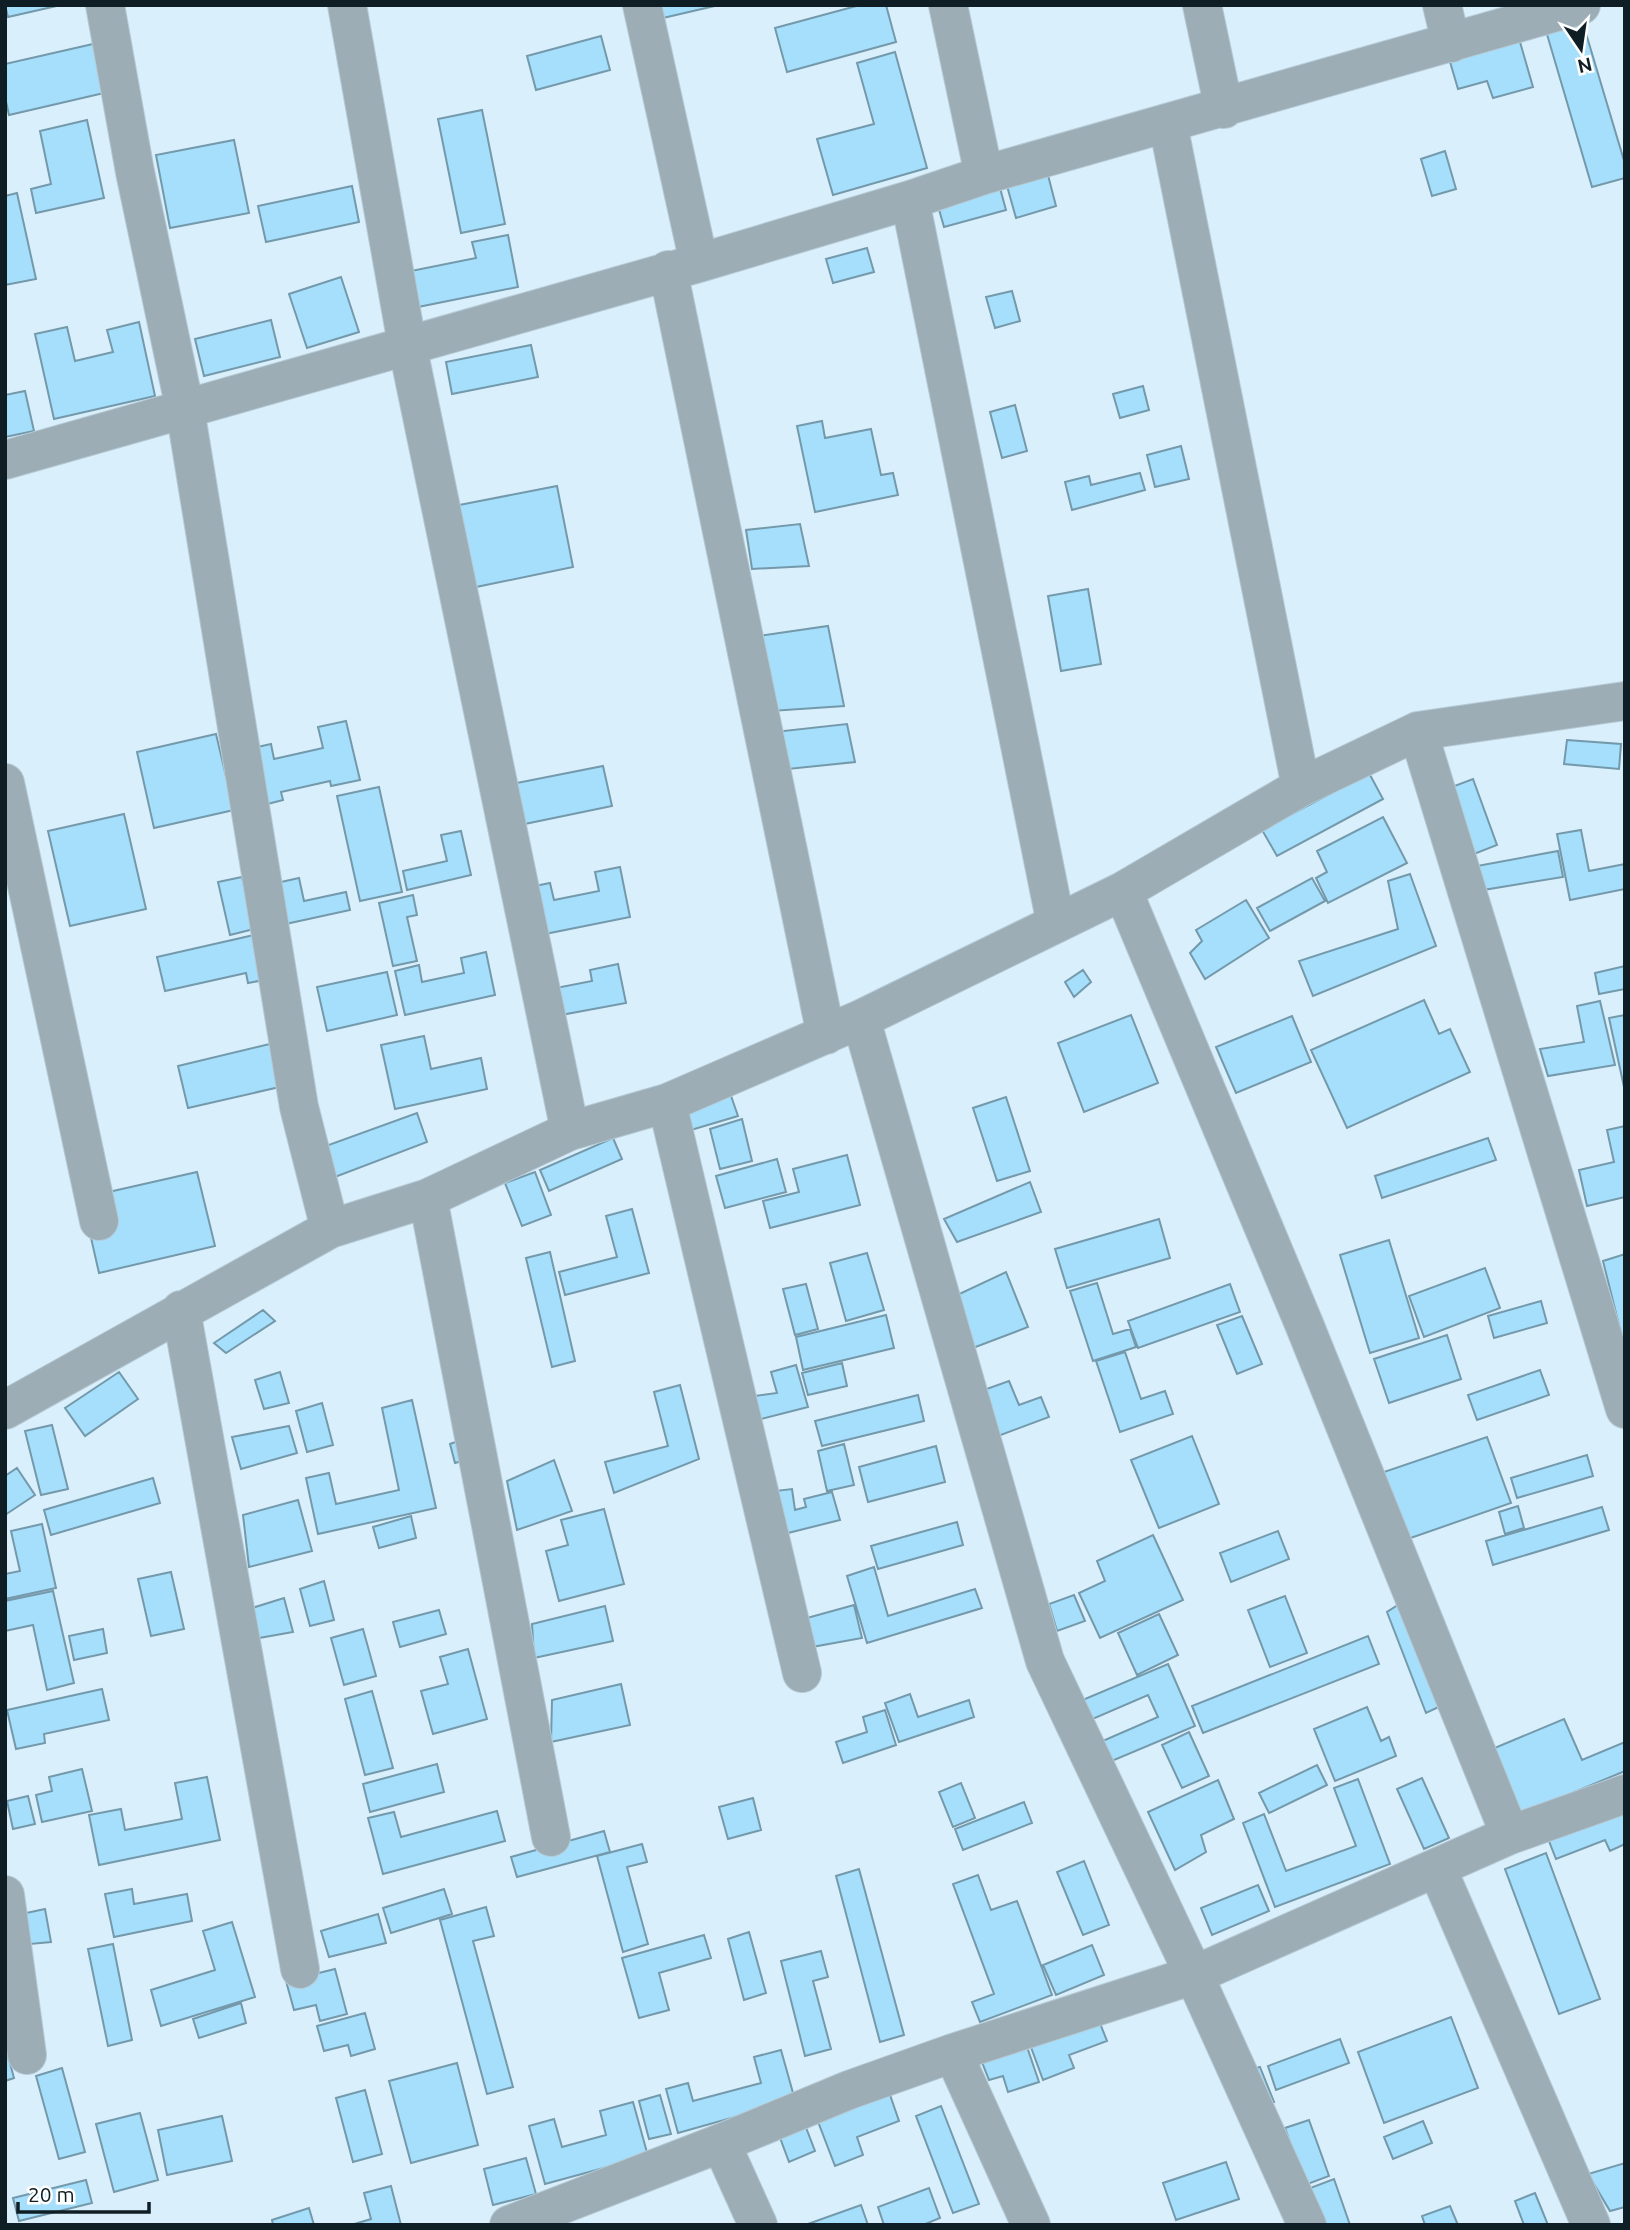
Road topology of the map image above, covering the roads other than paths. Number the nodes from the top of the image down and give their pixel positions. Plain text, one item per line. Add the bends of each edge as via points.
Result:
1 (106, 5) edge
2 (347, 5) edge
3 (642, 5) edge
4 (948, 5) edge
5 (1202, 5) edge
6 (1442, 5) edge
7 (1581, 5) edge
8 (1451, 43) junction
9 (1224, 109) junction
10 (1168, 124) junction
11 (984, 175) junction
12 (910, 200) junction
13 (684, 266) junction
14 (407, 344) junction
15 (185, 409) junction
16 (5, 460) edge
17 (1625, 701) edge
18 (1418, 731) junction
19 (5, 783) edge
20 (1301, 787) junction
21 (1123, 891) junction
22 (1056, 924) junction
23 (861, 1019) junction
24 (826, 1035) junction
25 (667, 1103) junction
26 (570, 1131) junction
27 (428, 1198) junction
28 (99, 1221) dead end
29 (330, 1229) junction
30 (181, 1310) junction
31 (1625, 1409) edge
32 (5, 1410) edge
33 (802, 1673) dead end
34 (1625, 1794) edge
35 (1510, 1835) junction
36 (551, 1837) dead end
37 (1437, 1868) junction
38 (5, 1895) edge
39 (300, 1969) dead end
40 (1194, 1975) junction
41 (953, 2053) junction
42 (27, 2055) dead end
43 (721, 2143) junction
44 (509, 2225) edge
45 (758, 2225) edge
46 (1031, 2225) edge
47 (1307, 2225) edge
48 (1591, 2225) edge

1 - 15 street via 135,172
2 - 14 street
3 - 13 street
4 - 11 street
5 - 9 street
6 - 8 street
7 - 8 street
8 - 9 street
9 - 10 street
10 - 11 street
10 - 20 street
11 - 12 street
12 - 13 street
12 - 22 street
13 - 14 street
13 - 24 street
14 - 15 street
14 - 26 street
15 - 16 street
15 - 29 street via 299,1107
17 - 18 street
18 - 20 street
18 - 31 street
19 - 28 street
20 - 21 street
21 - 22 street
21 - 35 street
22 - 23 street
23 - 24 street
23 - 40 street via 1045,1661
24 - 25 street
25 - 26 street
25 - 33 street
26 - 27 street
27 - 29 street
27 - 36 street
29 - 30 street
30 - 32 street
30 - 39 street
34 - 35 street
35 - 37 street
37 - 40 street
37 - 48 street
38 - 42 street
40 - 41 street
40 - 47 street
41 - 43 street
41 - 46 street
43 - 44 street
43 - 45 street

